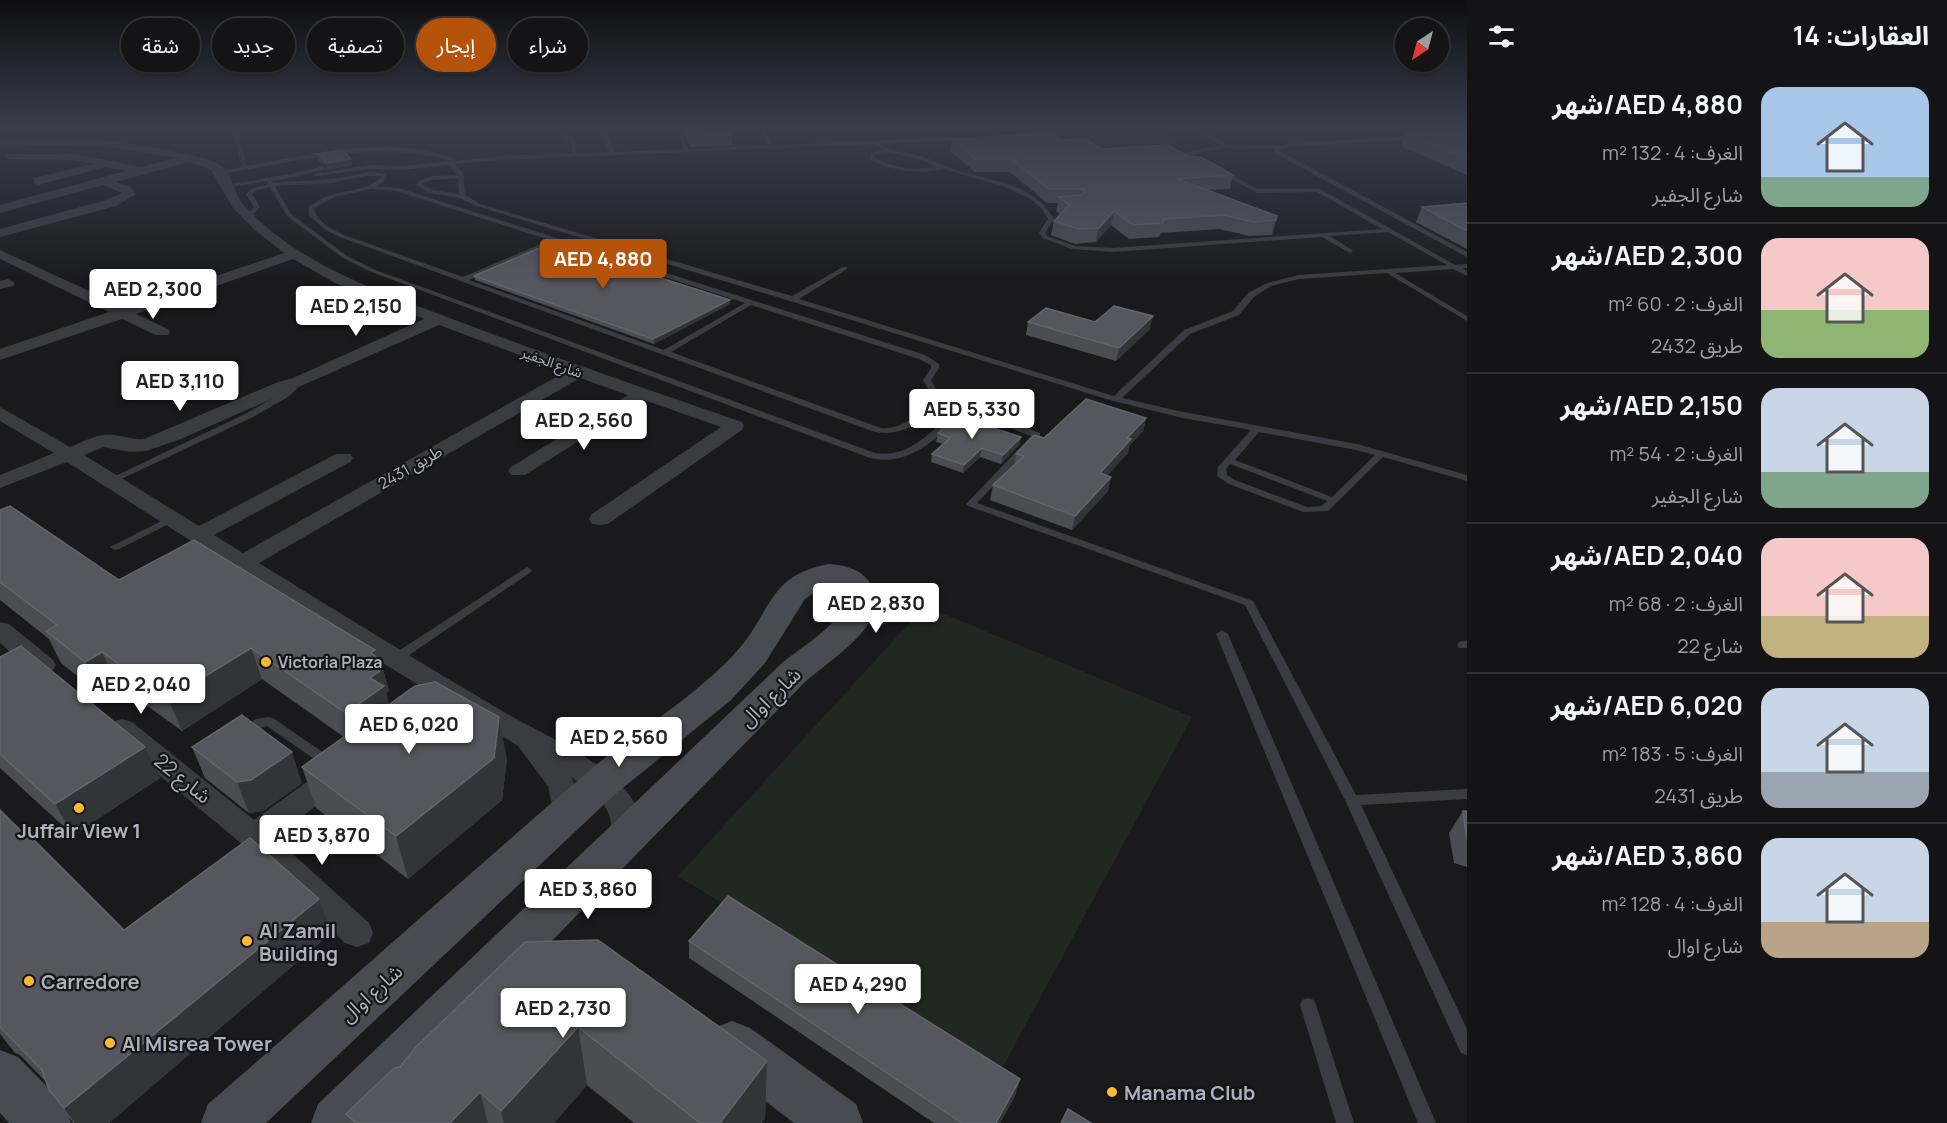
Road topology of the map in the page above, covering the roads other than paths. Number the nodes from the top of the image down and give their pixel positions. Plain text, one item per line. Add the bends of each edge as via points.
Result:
1 (44, 179) edge
2 (115, 179) edge
3 (224, 179) edge
4 (230, 179) edge
5 (287, 179) edge
6 (287, 179) edge
7 (382, 179) edge
8 (427, 179) edge
9 (461, 179) edge
10 (985, 179) edge
11 (1234, 179) edge
12 (1327, 179) edge
13 (38, 181) dead end
14 (395, 181) joint
15 (106, 182) junction
16 (270, 182) junction
17 (364, 188) junction
18 (462, 196) junction
19 (1043, 207) junction
20 (1054, 207) edge
21 (0, 209) edge
22 (249, 216) junction
23 (1389, 230) junction
24 (0, 233) edge
25 (1324, 235) junction
26 (556, 240) junction
27 (1350, 251) dead end
28 (0, 254) edge
29 (295, 254) junction
30 (1467, 255) edge
31 (1452, 266) junction
32 (1467, 266) edge
33 (845, 268) dead end
34 (1386, 270) junction
35 (1467, 274) edge
36 (463, 280) junction
37 (794, 299) junction
38 (751, 302) junction
39 (122, 313) junction
40 (438, 319) junction
41 (1467, 319) edge
42 (162, 332) dead end
43 (664, 353) junction
44 (0, 355) edge
45 (578, 372) junction
46 (299, 382) junction
47 (642, 394) junction
48 (1116, 399) junction
49 (0, 413) edge
50 (1257, 429) junction
51 (65, 453) junction
52 (1382, 453) junction
53 (343, 458) dead end
54 (1230, 461) junction
55 (518, 471) dead end
56 (1467, 478) edge
57 (112, 480) junction
58 (0, 482) edge
59 (1335, 501) junction
60 (173, 518) junction
61 (600, 519) dead end
62 (198, 535) junction
63 (115, 547) dead end
64 (242, 563) junction
65 (527, 570) dead end
66 (0, 630) edge
67 (1222, 634) dead end
68 (395, 659) junction
69 (63, 681) edge
70 (451, 692) junction
71 (99, 711) edge
72 (423, 712) edge
73 (526, 738) junction
74 (258, 741) edge
75 (334, 774) joint
76 (601, 783) junction
77 (1467, 794) edge
78 (1352, 800) junction
79 (566, 817) junction
80 (253, 836) junction
81 (621, 845) junction
82 (357, 933) dead end
83 (555, 968) edge
84 (1308, 1005) dead end
85 (447, 1020) junction
86 (699, 1020) edge
87 (1467, 1047) edge
88 (0, 1075) edge
89 (45, 1123) edge
90 (227, 1123) edge
91 (337, 1123) edge
92 (837, 1123) edge
93 (1345, 1123) edge
94 (1427, 1123) edge

1 - 13 street
2 - 15 street
3 - 22 street, شارع الجفير via 231,197
4 - 16 lane
5 - 16 lane
6 - 16 lane
7 - 17 lane
8 - 18 lane via 419,184 430,192
9 - 18 lane
10 - 19 lane via 1016,189
11 - 23 lane via 1253,190 1318,190
12 - 30 lane
14 - 17 lane
14 - 26 lane
15 - 21 street
15 - 24 street via 130,194 111,203
16 - 22 lane via 249,194 257,207
16 - 78 lane via 289,215 345,257 371,270 873,456 905,456 965,411 1037,435 971,504 1249,603
17 - 36 lane via 320,201 312,207 312,215 342,236
18 - 37 lane via 478,205
19 - 20 lane
19 - 25 lane via 1051,219 1042,230 1045,237 1062,245 1087,249
22 - 29 street, شارع الجفير
23 - 25 lane
23 - 31 lane
25 - 27 lane
26 - 36 lane
26 - 38 lane
28 - 39 street
29 - 39 street
29 - 40 street, شارع الجفير
31 - 32 lane
31 - 34 lane
31 - 35 lane
33 - 37 lane
34 - 41 lane
34 - 48 lane via 1283,280 1258,289 1236,313 1195,327 1180,337
36 - 43 lane
37 - 48 lane
38 - 43 lane
38 - 43 lane via 930,360 935,368 927,381 937,394 936,402 900,428 879,430
39 - 42 street
39 - 44 street
40 - 45 street, شارع الجفير
40 - 46 street
45 - 47 street, شارع الجفير
45 - 64 street, طريق 2431
46 - 51 street via 146,445 130,446 108,440
46 - 57 lane via 250,416
47 - 55 street
47 - 61 street, شارع الجفير via 735,426
48 - 50 lane
49 - 51 street
50 - 52 lane
50 - 54 lane
51 - 57 street
51 - 58 street
52 - 56 lane
52 - 59 lane
53 - 62 street
54 - 59 lane
54 - 59 lane via 1221,472 1226,479 1298,508 1320,511
57 - 60 street
60 - 62 street
60 - 63 lane
62 - 64 street
64 - 68 street
65 - 68 lane
66 - 69 street
67 - 94 lane
68 - 70 street
70 - 72 street
70 - 73 street
71 - 80 street, شارع 22
73 - 76 street
73 - 79 street via 559,779 567,799
74 - 75 lane via 249,735 251,728 269,721
75 - 80 street
76 - 79 main road, شارع اوال
76 - 81 street via 626,815 627,830
76 - 81 main road, شارع اوال via 689,716 743,667 762,644 788,598 803,584 829,572 846,576 859,588 861,604 853,622 794,672
77 - 78 lane
78 - 87 lane
79 - 90 main road, شارع اوال
80 - 82 street, شارع 22
81 - 85 main road, شارع اوال
83 - 85 main road via 527,974
84 - 93 lane
85 - 91 main road, شارع اوال
86 - 92 main road
88 - 89 main road

